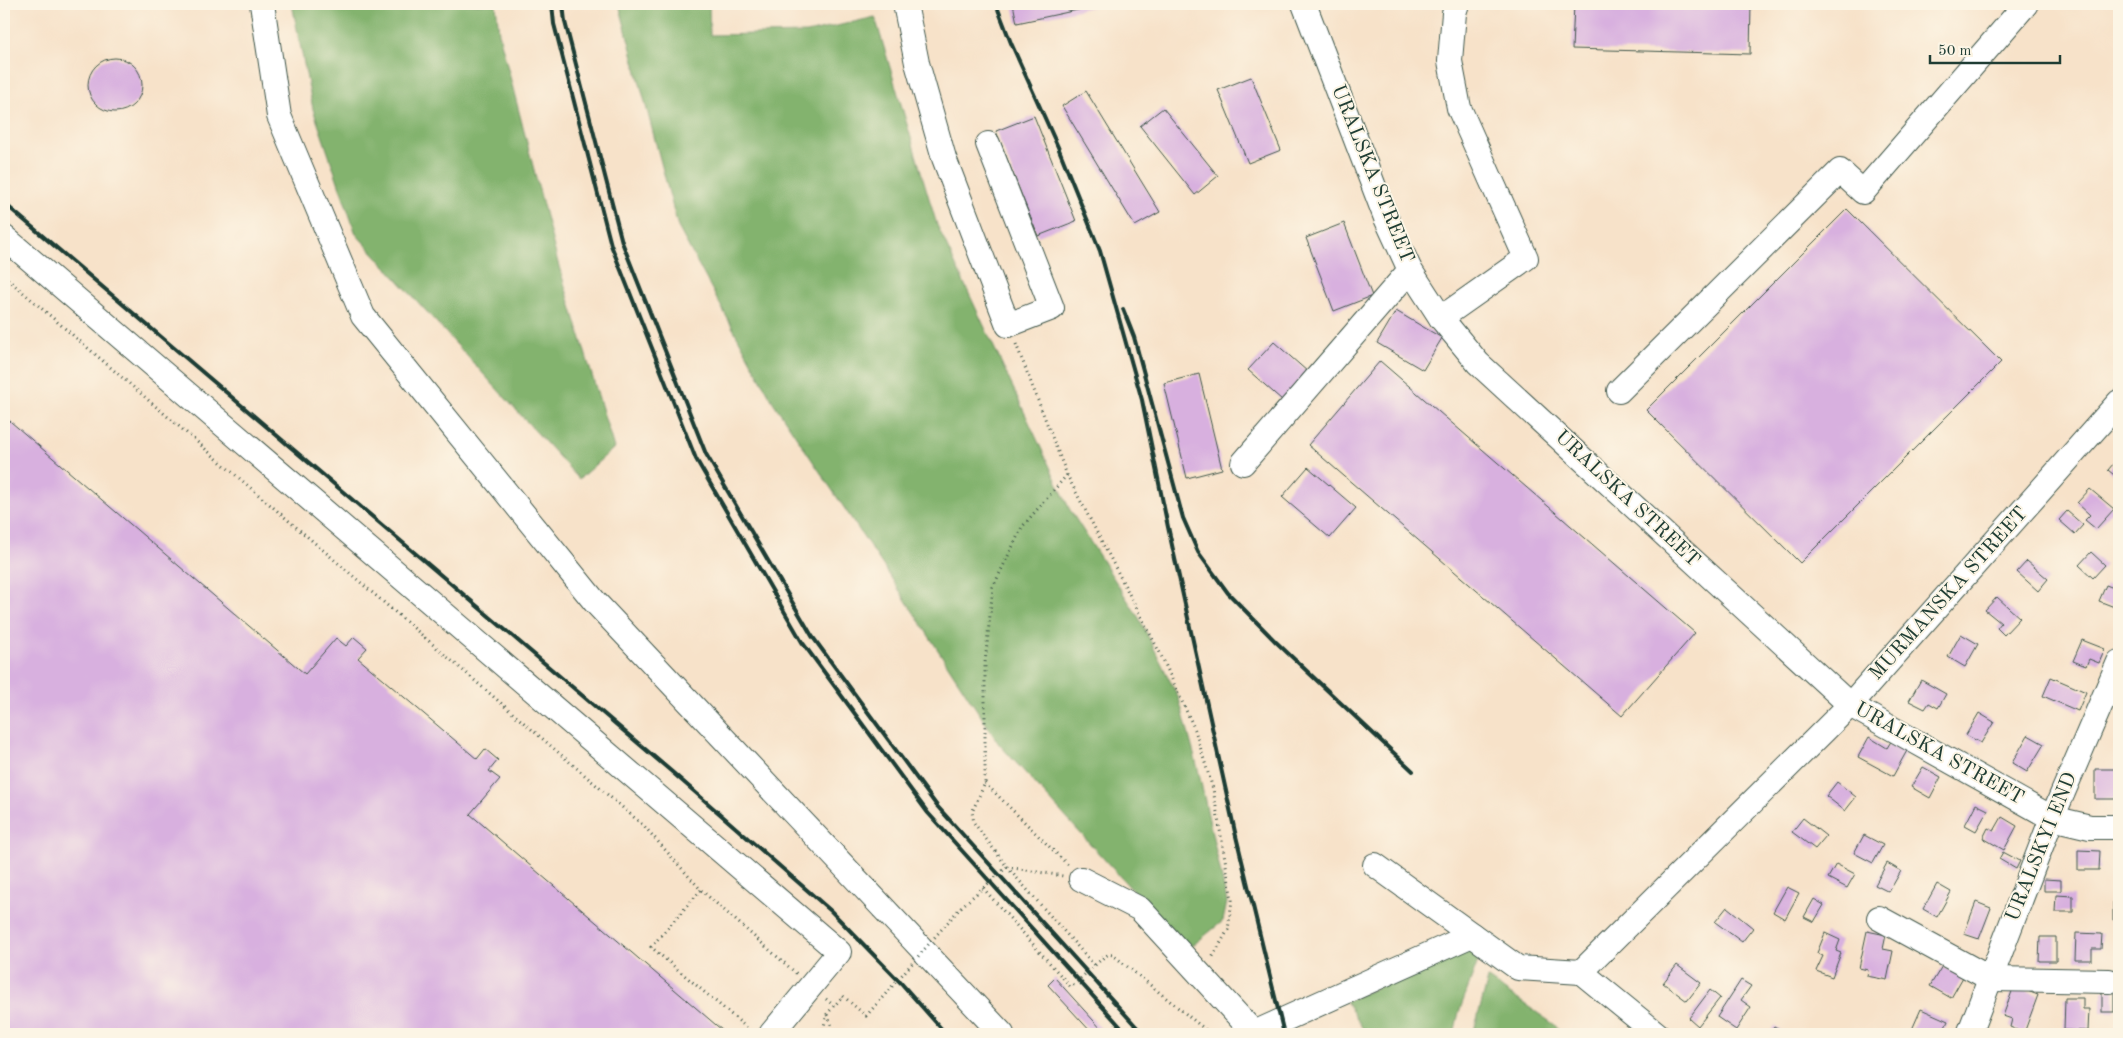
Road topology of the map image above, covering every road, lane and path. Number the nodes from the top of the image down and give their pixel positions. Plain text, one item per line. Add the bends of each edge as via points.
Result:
1 (262, 4) edge
2 (905, 4) edge
3 (1304, 4) edge
4 (1457, 4) edge
5 (2026, 4) edge
6 (988, 144) dead end
7 (4, 237) edge
8 (1410, 270) junction
9 (4, 276) edge
10 (1441, 318) junction
11 (1008, 325) junction
12 (1619, 391) dead end
13 (2119, 402) edge
14 (1243, 462) dead end
15 (1067, 475) junction
16 (2119, 662) edge
17 (1850, 705) junction
18 (986, 783) junction
19 (2052, 818) junction
20 (2119, 827) edge
21 (1375, 865) dead end
22 (1007, 867) junction
23 (1081, 879) junction
24 (983, 888) junction
25 (701, 890) junction
26 (1880, 918) dead end
27 (1472, 935) junction
28 (1095, 966) junction
29 (1581, 972) junction
30 (1202, 976) junction
31 (1991, 979) junction
32 (2109, 982) dead end
33 (811, 986) junction
34 (834, 1006) junction
35 (827, 1014) junction
36 (762, 1033) edge
37 (822, 1034) edge
38 (836, 1034) edge
39 (1002, 1034) edge
40 (1217, 1034) edge
41 (1657, 1034) edge
42 (1969, 1034) edge

1 - 39 street via 278,116 363,316 595,602
2 - 11 street via 917,63 944,158
3 - 8 street, URALSKA STREET via 1386,218
4 - 10 street via 1450,61 1459,108 1526,258
5 - 12 street via 1863,192 1840,170
6 - 11 street via 1052,308
7 - 33 street via 839,952
8 - 10 street, URALSKA STREET
8 - 14 street
9 - 25 path via 644,826
10 - 17 street, URALSKA STREET via 1485,369
11 - 15 path
13 - 17 street, MURMANSKA STREET
15 - 18 path via 1022,526 994,587 985,663
15 - 30 path via 1160,653 1195,730 1213,789 1232,915 1228,930
16 - 19 street, URALSKYI END
17 - 19 street, URALSKA STREET
17 - 29 street, MURMANSKA STREET
18 - 22 path via 972,812 974,823
18 - 23 path
19 - 20 street, URALSKA STREET via 2090,827
19 - 31 street, URALSKYI END
21 - 27 street
22 - 23 path
22 - 24 path
22 - 28 path
23 - 30 street via 1140,909
24 - 28 path via 1071,987
24 - 34 path, bridge via 961,907 866,1016 843,996
25 - 33 path
25 - 36 path via 650,947
26 - 31 street
27 - 29 street via 1518,968
27 - 30 street via 1254,1033
28 - 40 path via 1113,954 1208,1031
29 - 41 street
31 - 32 street
31 - 42 street, URALSKYI END
33 - 34 path
33 - 36 street
34 - 35 path
35 - 37 path
35 - 38 path

